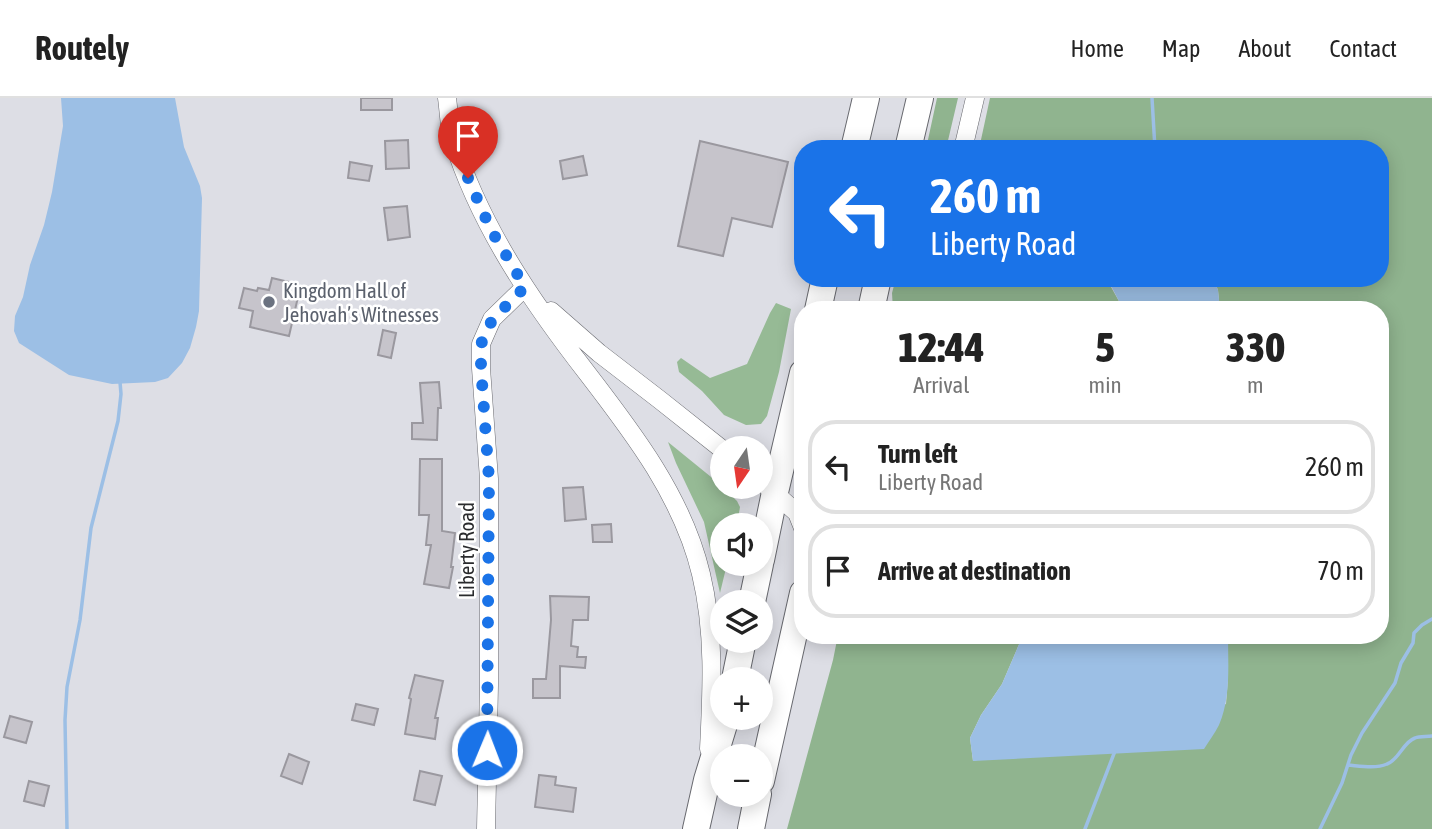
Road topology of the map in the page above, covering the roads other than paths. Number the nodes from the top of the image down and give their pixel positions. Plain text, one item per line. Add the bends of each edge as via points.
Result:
1 (447, 98) edge
2 (866, 98) edge
3 (920, 98) edge
4 (975, 98) edge
5 (856, 140) edge
6 (910, 140) edge
7 (965, 140) edge
8 (525, 287) junction
9 (794, 402) edge
10 (710, 440) edge
11 (774, 467) edge
12 (774, 492) edge
13 (794, 510) edge
14 (794, 631) edge
15 (722, 730) edge
16 (769, 744) edge
17 (707, 780) junction
18 (755, 807) edge
19 (486, 829) edge
20 (696, 829) edge
21 (751, 829) edge

1 - 8 street via 453,138 468,178 491,230
2 - 5 highway
3 - 6 highway
4 - 7 street
8 - 10 street via 598,353
8 - 17 street via 619,413 670,492 686,529 701,574 710,628 713,673
8 - 19 street, Liberty Road via 492,320 481,344 489,479
9 - 11 highway
12 - 13 street
14 - 16 highway
15 - 17 highway
17 - 20 highway
18 - 21 highway

